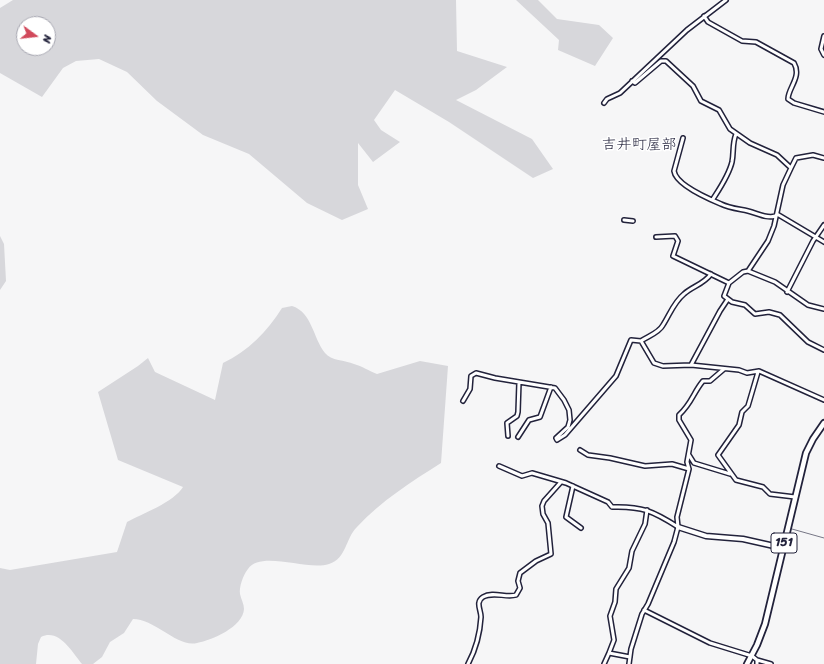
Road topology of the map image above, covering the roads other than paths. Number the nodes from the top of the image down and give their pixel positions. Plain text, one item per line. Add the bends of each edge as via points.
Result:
1 (726, 0) edge
2 (704, 16) junction
3 (824, 36) edge
4 (824, 55) edge
5 (632, 81) junction
6 (604, 103) dead end
7 (824, 112) edge
8 (736, 134) junction
9 (683, 138) dead end
10 (824, 158) edge
11 (791, 168) junction
12 (713, 199) junction
13 (776, 215) junction
14 (624, 220) dead end
15 (633, 221) dead end
16 (824, 225) edge
17 (656, 237) dead end
18 (815, 238) junction
19 (824, 242) edge
20 (748, 271) junction
21 (711, 274) junction
22 (729, 283) junction
23 (787, 292) junction
24 (728, 300) junction
25 (824, 309) edge
26 (641, 341) junction
27 (824, 350) edge
28 (691, 365) junction
29 (724, 369) junction
30 (758, 372) junction
31 (519, 382) junction
32 (551, 387) junction
33 (824, 400) edge
34 (462, 401) dead end
35 (824, 423) edge
36 (508, 436) dead end
37 (518, 437) dead end
38 (580, 450) dead end
39 (689, 455) junction
40 (499, 466) dead end
41 (689, 469) junction
42 (730, 474) junction
43 (561, 482) junction
44 (573, 486) junction
45 (795, 497) junction
46 (647, 510) junction
47 (678, 527) junction
48 (581, 528) dead end
49 (783, 548) junction
50 (644, 610) junction
51 (609, 653) junction
52 (752, 656) junction
53 (630, 657) junction
54 (757, 662) edge
55 (468, 664) edge
56 (604, 664) edge
57 (629, 664) edge
58 (747, 664) edge
59 (771, 664) edge

1 - 2 street
2 - 5 street
2 - 7 street via 708,22 742,41 756,42 794,63 795,82 788,99
3 - 4 street via 821,49
5 - 6 street via 620,93
5 - 8 street via 635,83 661,61 666,61 693,86 701,101 719,110 727,126
8 - 11 street via 777,155
8 - 12 street via 732,144 731,167
9 - 12 street via 674,174 699,194
10 - 11 street via 813,155 796,158
11 - 13 street via 783,185
12 - 13 street via 721,205 766,216
13 - 18 street
13 - 20 street via 768,241
14 - 15 street
16 - 18 street
17 - 21 street via 675,236 678,241 673,256
18 - 19 street
18 - 23 street
20 - 22 street
20 - 23 street via 775,282
21 - 22 street
21 - 26 street via 706,281 684,294 663,325
22 - 24 street via 724,296
23 - 25 street via 808,305
24 - 27 street via 745,305 755,314 769,312 780,315 808,342
24 - 28 street
26 - 28 street via 654,362 663,366
26 - 32 street via 631,340 623,362 609,386 557,440 569,424 569,410 559,393
28 - 29 street
29 - 30 street
29 - 39 street via 710,381 703,381 692,402 679,415 679,420 691,440
30 - 33 street
30 - 42 street via 748,406 742,412 739,425 718,455 728,467
31 - 32 street
31 - 34 street via 479,373 473,374 470,389
31 - 36 street via 518,412 517,416 507,423
32 - 37 street via 540,417 529,420
35 - 45 main road, 151 via 806,454
38 - 41 street via 588,455 645,466 672,464
39 - 41 street
39 - 42 street via 694,463
40 - 43 street via 522,476 532,473
41 - 47 street via 677,517
42 - 45 street via 743,483 763,487 770,494
43 - 44 street
43 - 55 street via 542,506 548,523 551,554 520,573 520,588 516,595 483,596 478,605 481,615 478,644
44 - 46 street via 608,502 612,507
44 - 48 street via 566,517
45 - 49 main road, 151
46 - 47 street
46 - 51 street via 645,524 632,551 629,568 616,588 610,616 614,640
47 - 49 street via 706,536 743,539
47 - 50 street via 668,559
49 - 52 main road, 151 via 765,624
50 - 52 street via 710,643
50 - 53 street
51 - 53 street
51 - 56 street
52 - 54 street
52 - 58 main road, 151
53 - 57 street
54 - 59 street

